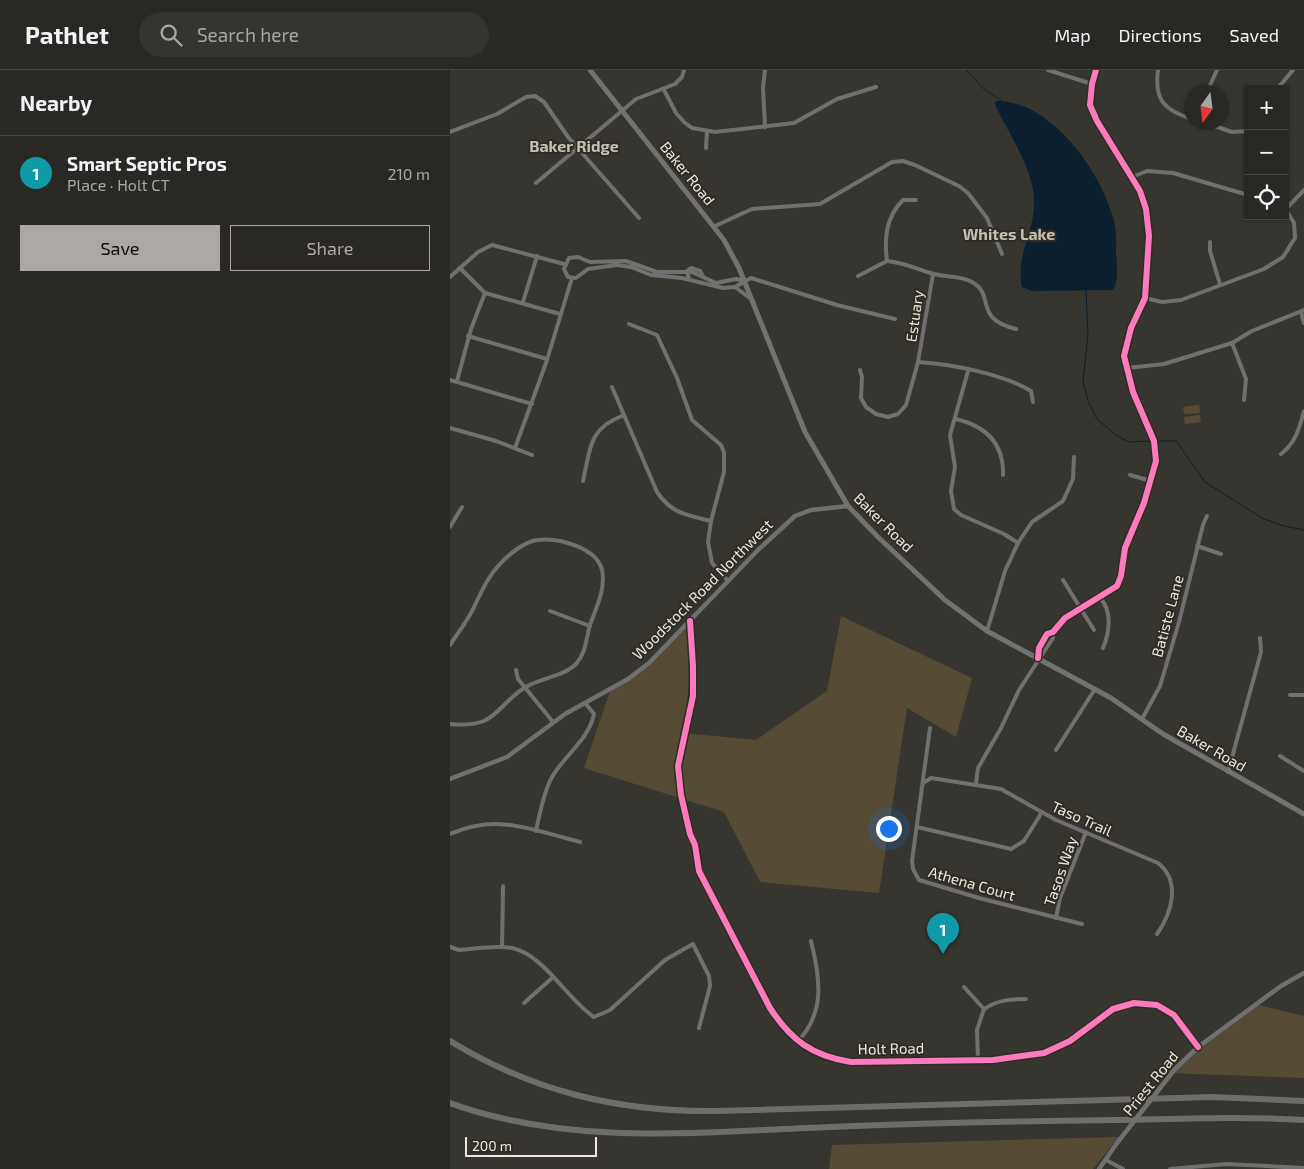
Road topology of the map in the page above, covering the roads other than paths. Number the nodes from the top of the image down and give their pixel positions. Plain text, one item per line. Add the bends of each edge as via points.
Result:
1 (590, 70) edge
2 (684, 70) edge
3 (765, 70) edge
4 (1048, 70) edge
5 (1096, 70) edge
6 (1158, 70) edge
7 (1217, 70) edge
8 (1293, 70) edge
9 (1092, 84) junction
10 (1210, 85) edge
11 (1280, 85) edge
12 (876, 87) dead end
13 (664, 90) junction
14 (622, 110) junction
15 (1184, 116) edge
16 (765, 126) junction
17 (1226, 130) edge
18 (707, 131) junction
19 (1244, 131) edge
20 (450, 132) edge
21 (578, 148) junction
22 (706, 148) dead end
23 (1132, 177) junction
24 (536, 183) dead end
25 (1304, 190) edge
26 (1244, 194) edge
27 (916, 200) dead end
28 (1289, 205) edge
29 (1289, 214) edge
30 (639, 218) dead end
31 (715, 226) junction
32 (1210, 242) dead end
33 (1002, 254) dead end
34 (537, 256) junction
35 (887, 261) junction
36 (586, 262) junction
37 (564, 264) junction
38 (460, 268) junction
39 (687, 271) junction
40 (585, 272) junction
41 (933, 274) junction
42 (858, 276) dead end
43 (450, 277) edge
44 (572, 278) junction
45 (689, 279) junction
46 (744, 281) junction
47 (1220, 284) junction
48 (735, 288) junction
49 (485, 293) junction
50 (1145, 298) junction
51 (752, 300) junction
52 (523, 302) junction
53 (1303, 311) edge
54 (560, 314) junction
55 (895, 319) dead end
56 (1304, 323) edge
57 (629, 324) dead end
58 (1016, 328) dead end
59 (468, 336) junction
60 (1232, 343) junction
61 (547, 359) junction
62 (918, 362) junction
63 (1127, 368) junction
64 (860, 370) dead end
65 (968, 371) junction
66 (450, 380) edge
67 (457, 381) junction
68 (612, 387) dead end
69 (1244, 400) dead end
70 (1033, 402) dead end
71 (532, 404) junction
72 (1304, 411) edge
73 (624, 415) junction
74 (956, 419) junction
75 (450, 428) edge
76 (515, 448) junction
77 (1281, 454) dead end
78 (532, 455) dead end
79 (1074, 457) dead end
80 (1003, 475) dead end
81 (1130, 475) dead end
82 (583, 481) dead end
83 (1150, 481) junction
84 (848, 506) junction
85 (462, 507) dead end
86 (1207, 516) dead end
87 (711, 521) junction
88 (450, 527) edge
89 (1018, 543) junction
90 (1197, 546) junction
91 (1221, 554) dead end
92 (1063, 580) dead end
93 (728, 581) junction
94 (1100, 598) junction
95 (1080, 610) junction
96 (550, 611) dead end
97 (690, 621) junction
98 (590, 626) junction
99 (1094, 630) dead end
100 (987, 631) junction
101 (1053, 632) junction
102 (1260, 638) dead end
103 (450, 644) edge
104 (1103, 648) dead end
105 (1038, 658) junction
106 (516, 670) dead end
107 (524, 688) junction
108 (1095, 689) junction
109 (1290, 695) dead end
110 (1304, 695) edge
111 (585, 703) junction
112 (1142, 719) junction
113 (553, 722) junction
114 (450, 724) edge
115 (930, 728) dead end
116 (1056, 750) dead end
117 (1280, 756) dead end
118 (1228, 772) junction
119 (1304, 772) edge
120 (450, 779) edge
121 (923, 783) junction
122 (976, 784) junction
123 (1042, 812) junction
124 (1304, 814) edge
125 (917, 827) junction
126 (536, 831) junction
127 (1086, 832) junction
128 (450, 834) edge
129 (580, 842) dead end
130 (503, 886) dead end
131 (1056, 918) junction
132 (1082, 924) dead end
133 (1157, 934) dead end
134 (811, 941) dead end
135 (450, 947) edge
136 (502, 947) junction
137 (1304, 974) edge
138 (552, 978) junction
139 (964, 987) dead end
140 (1026, 999) dead end
141 (524, 1003) dead end
142 (984, 1008) junction
143 (699, 1028) dead end
144 (450, 1041) edge
145 (797, 1042) junction
146 (1198, 1046) junction
147 (978, 1060) junction
148 (1304, 1100) edge
149 (450, 1103) edge
150 (1304, 1120) edge
151 (1106, 1160) junction
152 (1304, 1168) edge
153 (1099, 1169) edge
154 (1123, 1169) edge
155 (1170, 1169) edge

1 - 14 main road, Baker Road
2 - 13 street via 674,84
3 - 16 street
4 - 9 street
5 - 9 street
6 - 15 street via 1157,89 1163,103 1174,113
7 - 10 street
8 - 11 street
9 - 23 street via 1090,105 1097,122
12 - 16 street via 838,99 794,123
13 - 14 street via 636,99
13 - 18 street via 684,122 692,128
14 - 21 street
14 - 31 main road, Baker Road
16 - 18 street
17 - 19 street
18 - 22 street
20 - 21 street via 497,114 526,97 535,96 544,102
21 - 24 street
21 - 30 street
23 - 26 street via 1148,171 1173,173
23 - 50 street via 1140,191 1149,236
25 - 28 street
27 - 35 street via 903,200 895,209 886,231
29 - 47 street via 1294,223 1295,238 1282,257 1264,269
31 - 33 street via 752,209 820,204 892,162 903,161 968,193 987,218
31 - 46 main road, Baker Road
32 - 47 street
34 - 37 street
34 - 38 street via 492,245
34 - 52 street
35 - 41 street via 914,266
35 - 42 street
36 - 37 street via 573,256
36 - 39 street via 626,261 657,272
36 - 40 street
37 - 44 street via 565,273
38 - 43 street
38 - 49 street
39 - 45 street
39 - 46 street via 716,283 736,279
40 - 44 street
40 - 45 street via 596,267 617,265 651,276
41 - 58 street via 973,282 982,293 991,318 1000,325
41 - 62 street, Estuary
44 - 54 street
45 - 48 street
46 - 48 street
46 - 51 main road, Baker Road
46 - 55 street via 751,278
47 - 50 street via 1181,300 1162,302
48 - 51 street
49 - 52 street
49 - 59 street
50 - 63 street via 1126,344
51 - 84 main road, Baker Road via 805,432
52 - 54 street
53 - 56 street
53 - 60 street via 1252,331
54 - 61 street
57 - 87 street via 657,335 692,420 724,452 724,472
59 - 61 street
59 - 67 street
60 - 63 street via 1164,364
60 - 69 street via 1246,380
61 - 71 street
62 - 64 street, Estuary via 906,405 898,414 888,417 866,407 861,398
62 - 65 street
63 - 83 street via 1133,392 1154,441 1156,461
65 - 70 street via 1018,383 1031,391
65 - 74 street
66 - 67 street
67 - 71 street
68 - 73 street
71 - 76 street
72 - 77 street via 1297,437
73 - 82 street via 600,426 592,441
73 - 87 street via 664,503 674,511
74 - 80 street via 986,432 998,445 1004,462
74 - 89 street via 950,435 955,467 951,492 954,508 961,515
75 - 76 street
76 - 78 street
79 - 89 street via 1073,479 1063,500 1032,522
81 - 83 street
83 - 94 street via 1125,548 1119,582 1113,591
84 - 93 street, Woodstock Road Northwest via 812,510 795,516
84 - 100 main road, Baker Road via 945,600
85 - 88 street
86 - 90 street, Batiste Lane
87 - 93 street via 708,542 712,562
89 - 100 street via 1005,571
90 - 91 street
90 - 112 street, Batiste Lane via 1160,686
92 - 95 street
93 - 97 street, Woodstock Road Northwest
94 - 95 street
94 - 104 street via 1104,602 1109,633
95 - 99 street
95 - 101 street via 1064,618
96 - 98 street
97 - 111 street, Woodstock Road Northwest via 649,663
97 - 145 street, Holt Road via 693,696 678,766 680,795 699,871 770,1008
98 - 103 street via 603,584 602,569 594,556 564,543 536,540 500,563
98 - 107 street via 584,654 575,665
100 - 105 main road, Baker Road
101 - 105 street via 1046,652
101 - 105 street via 1047,634 1039,648
102 - 118 street via 1261,652
105 - 108 main road, Baker Road
105 - 122 street via 978,768
106 - 107 street
107 - 113 street
107 - 114 street via 492,718 471,725
108 - 112 main road, Baker Road
108 - 116 street
109 - 110 street
111 - 113 street, Woodstock Road Northwest
111 - 126 street via 594,714 592,726 552,777
112 - 118 main road, Baker Road
113 - 120 street, Woodstock Road Northwest via 507,757
115 - 121 street, Athena Court
117 - 119 street
118 - 124 main road, Baker Road
121 - 122 street, Taso Trail via 931,778
121 - 125 street, Athena Court
122 - 123 street, Taso Trail via 1004,790
123 - 125 street via 1024,840 1011,849
123 - 127 street, Taso Trail
125 - 131 street, Athena Court via 912,864 921,882
126 - 128 street via 499,822
126 - 129 street
127 - 131 street, Tasos Way via 1060,898
127 - 133 street, Taso Trail via 1153,860 1167,871 1173,891
130 - 136 street
131 - 132 street, Athena Court
134 - 145 street via 820,989 808,1031
135 - 136 street via 459,950
136 - 138 street via 532,956
137 - 146 street, Priest Road via 1281,986
138 - 141 street
138 - 143 street via 594,1017 610,1010 665,960 693,944 709,976 710,986
139 - 142 street
140 - 142 street via 1006,999
142 - 147 street via 977,1030
144 - 148 highway via 494,1065 546,1087 647,1109 716,1111 1213,1097
145 - 147 street, Holt Road via 835,1059 851,1062
146 - 147 street, Holt Road via 1174,1015 1157,1005 1134,1003 1113,1009 1070,1041 1044,1053
146 - 151 street, Priest Road, bridge via 1174,1069
149 - 150 highway via 513,1122 552,1129 650,1133 937,1122 1206,1118
151 - 153 street, Priest Road
151 - 154 street
152 - 155 street via 1226,1164

